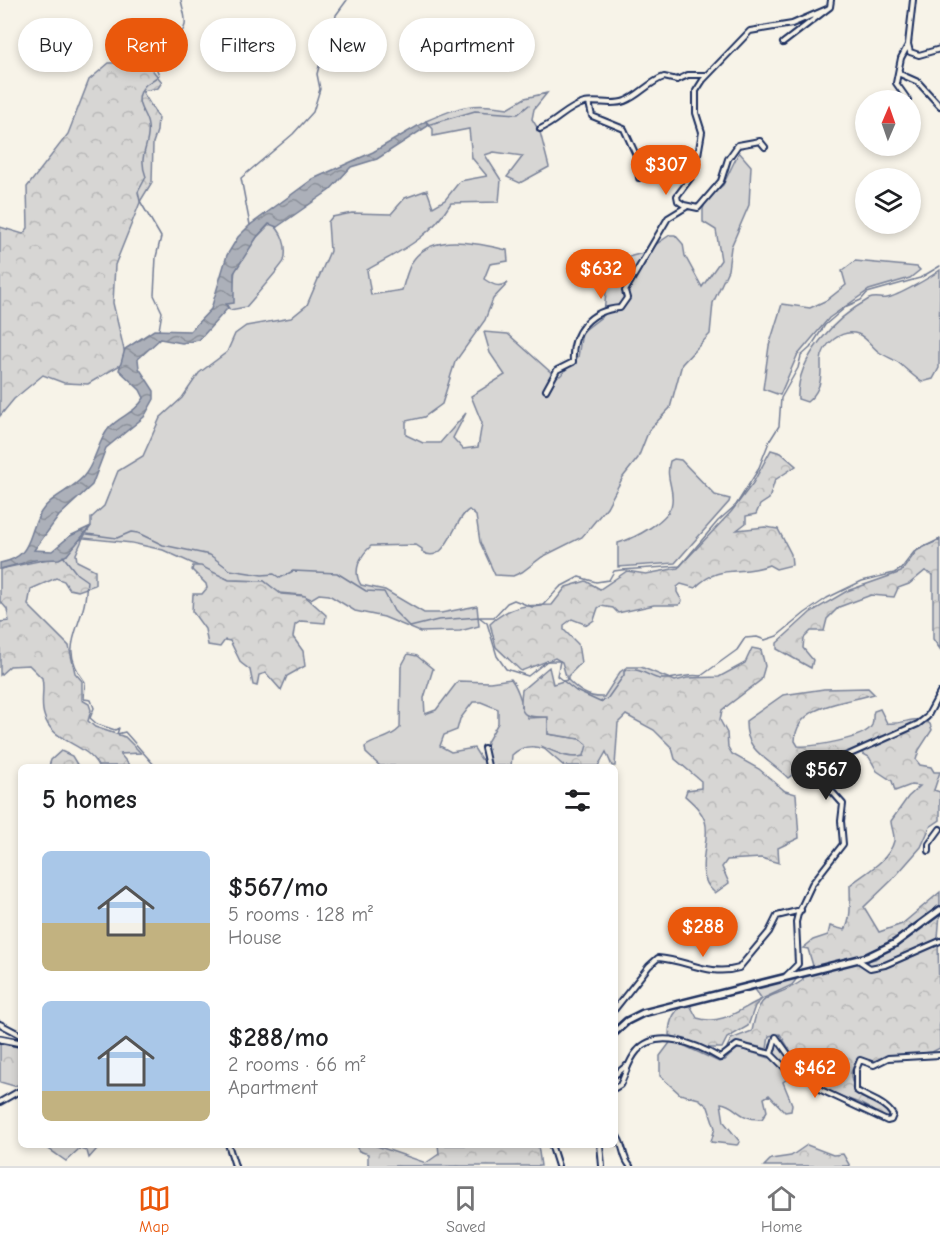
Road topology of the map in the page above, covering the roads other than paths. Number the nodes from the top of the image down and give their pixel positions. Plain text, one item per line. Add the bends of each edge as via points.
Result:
1 (831, 0) edge
2 (913, 0) edge
3 (827, 9) junction
4 (783, 43) dead end
5 (908, 44) junction
6 (940, 49) edge
7 (899, 70) junction
8 (708, 75) junction
9 (901, 90) edge
10 (589, 102) junction
11 (940, 106) edge
12 (540, 129) dead end
13 (765, 147) dead end
14 (639, 178) dead end
15 (688, 207) junction
16 (546, 390) dead end
17 (940, 693) edge
18 (484, 748) dead end
19 (488, 764) edge
20 (940, 829) edge
21 (929, 851) dead end
22 (802, 910) junction
23 (940, 910) edge
24 (940, 941) edge
25 (858, 960) junction
26 (779, 981) junction
27 (618, 1006) edge
28 (0, 1024) edge
29 (618, 1025) edge
30 (18, 1033) edge
31 (0, 1039) edge
32 (18, 1042) edge
33 (771, 1054) junction
34 (940, 1055) edge
35 (628, 1064) junction
36 (800, 1069) junction
37 (618, 1072) edge
38 (618, 1085) edge
39 (18, 1092) edge
40 (0, 1102) edge
41 (618, 1137) edge
42 (229, 1148) edge
43 (552, 1148) edge
44 (600, 1148) edge
45 (235, 1166) edge
46 (558, 1166) edge
47 (602, 1166) edge
48 (630, 1166) edge

1 - 3 street
2 - 5 street
3 - 4 street
3 - 8 street via 792,24 750,31
5 - 6 street via 910,52 919,55
5 - 7 street
7 - 9 street via 896,83
7 - 11 street via 918,82
8 - 10 street via 688,75 677,80 664,77 621,103
8 - 15 street via 696,91 696,113 702,132 695,172 677,198
10 - 12 street via 567,110
10 - 14 street via 592,116 624,129 630,138
13 - 15 street via 760,141 738,145 728,159 721,181 698,208
15 - 16 street via 668,218 625,291 627,298 620,308 607,309 580,328 573,362 557,370
17 - 22 street via 927,717 918,724 821,767 819,777 823,784 843,804 843,843 812,884
18 - 19 street
20 - 21 street via 929,844
22 - 26 street via 796,922 798,964
22 - 27 street via 777,916 739,968 709,971 683,961 658,958
23 - 25 main road via 894,944
24 - 25 street via 885,965 870,968
25 - 26 main road
26 - 29 main road via 643,1013
28 - 30 street
31 - 32 main road
33 - 35 street via 737,1045 720,1058 674,1037 644,1045
33 - 36 street via 785,1068
33 - 36 street via 774,1039 779,1038
34 - 36 street via 888,1058 874,1065 860,1060 856,1090 889,1109 893,1115 887,1121 821,1090
35 - 37 street
35 - 38 street
39 - 40 street
41 - 48 street
42 - 45 street
43 - 46 street
44 - 47 street

